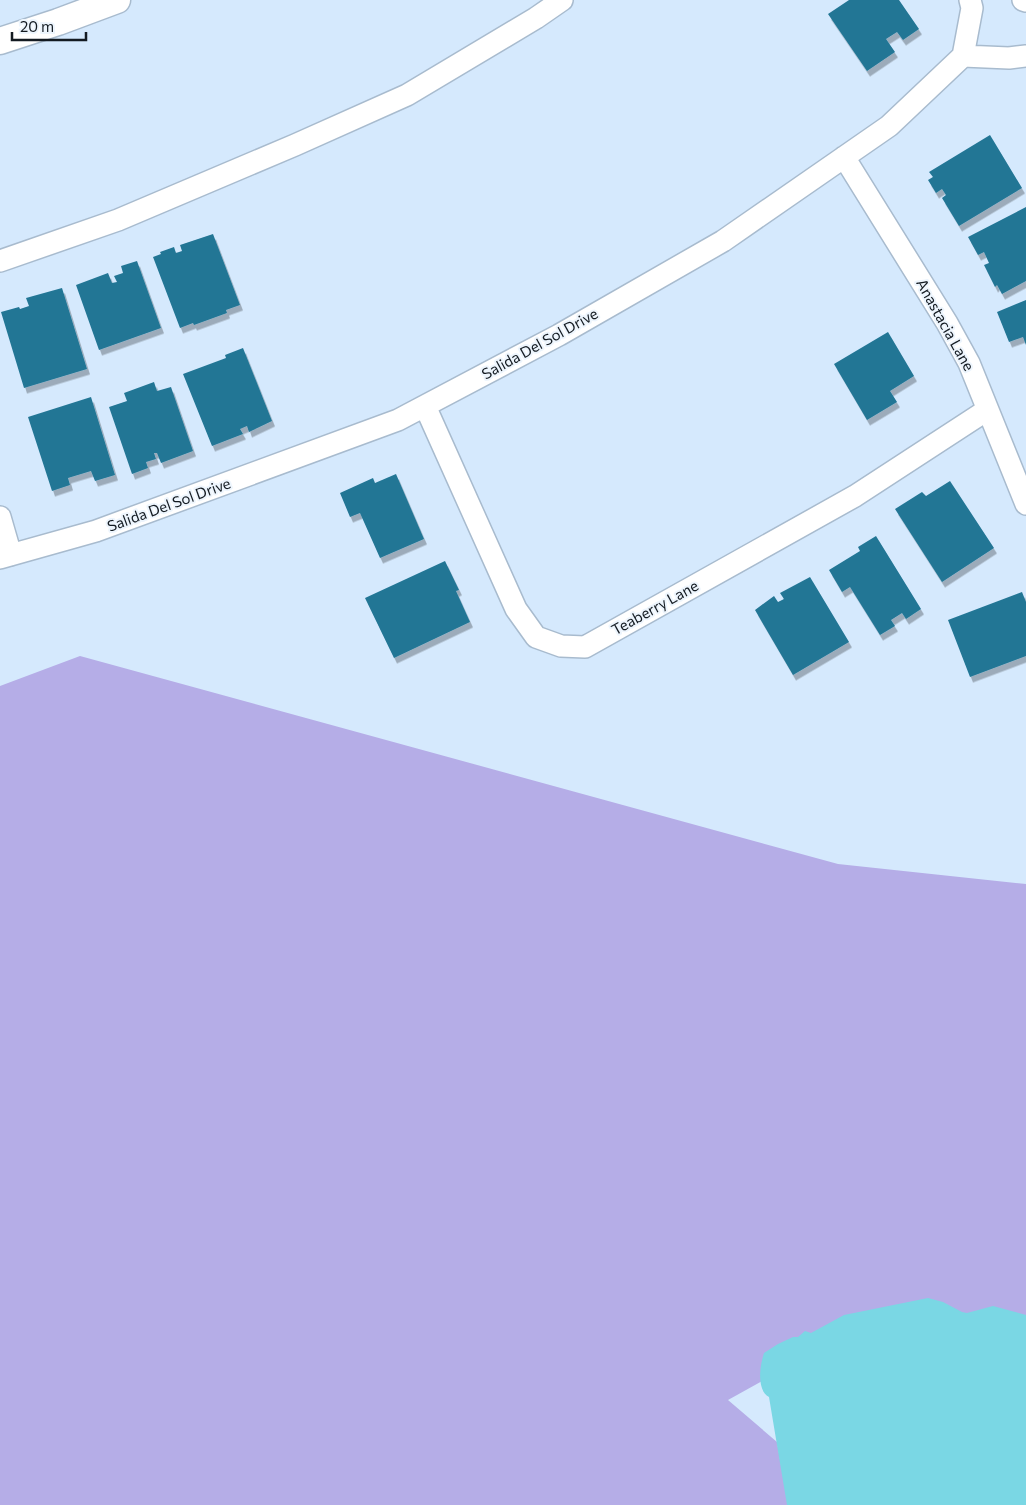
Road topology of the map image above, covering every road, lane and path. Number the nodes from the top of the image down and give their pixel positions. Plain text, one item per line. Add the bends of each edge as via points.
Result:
1 (117, 0) edge
2 (562, 0) edge
3 (970, 0) edge
4 (0, 41) edge
5 (963, 56) junction
6 (1026, 56) edge
7 (844, 157) junction
8 (0, 260) edge
9 (425, 406) junction
10 (988, 410) junction
11 (1026, 504) edge
12 (0, 517) edge
13 (5, 557) edge

1 - 4 street
2 - 8 street via 406,95 118,220
3 - 5 street via 972,8
5 - 6 street
5 - 7 street, Salida Del Sol Drive via 889,126
7 - 9 street, Salida Del Sol Drive via 723,241 559,335
7 - 10 street, Anastacia Lane via 947,323 969,363
9 - 10 street, Teaberry Lane via 516,609 536,637 561,646 585,647 855,496
9 - 13 street, Salida Del Sol Drive via 398,420 96,531
10 - 11 street, Anastacia Lane
12 - 13 street, Salida Del Sol Drive

